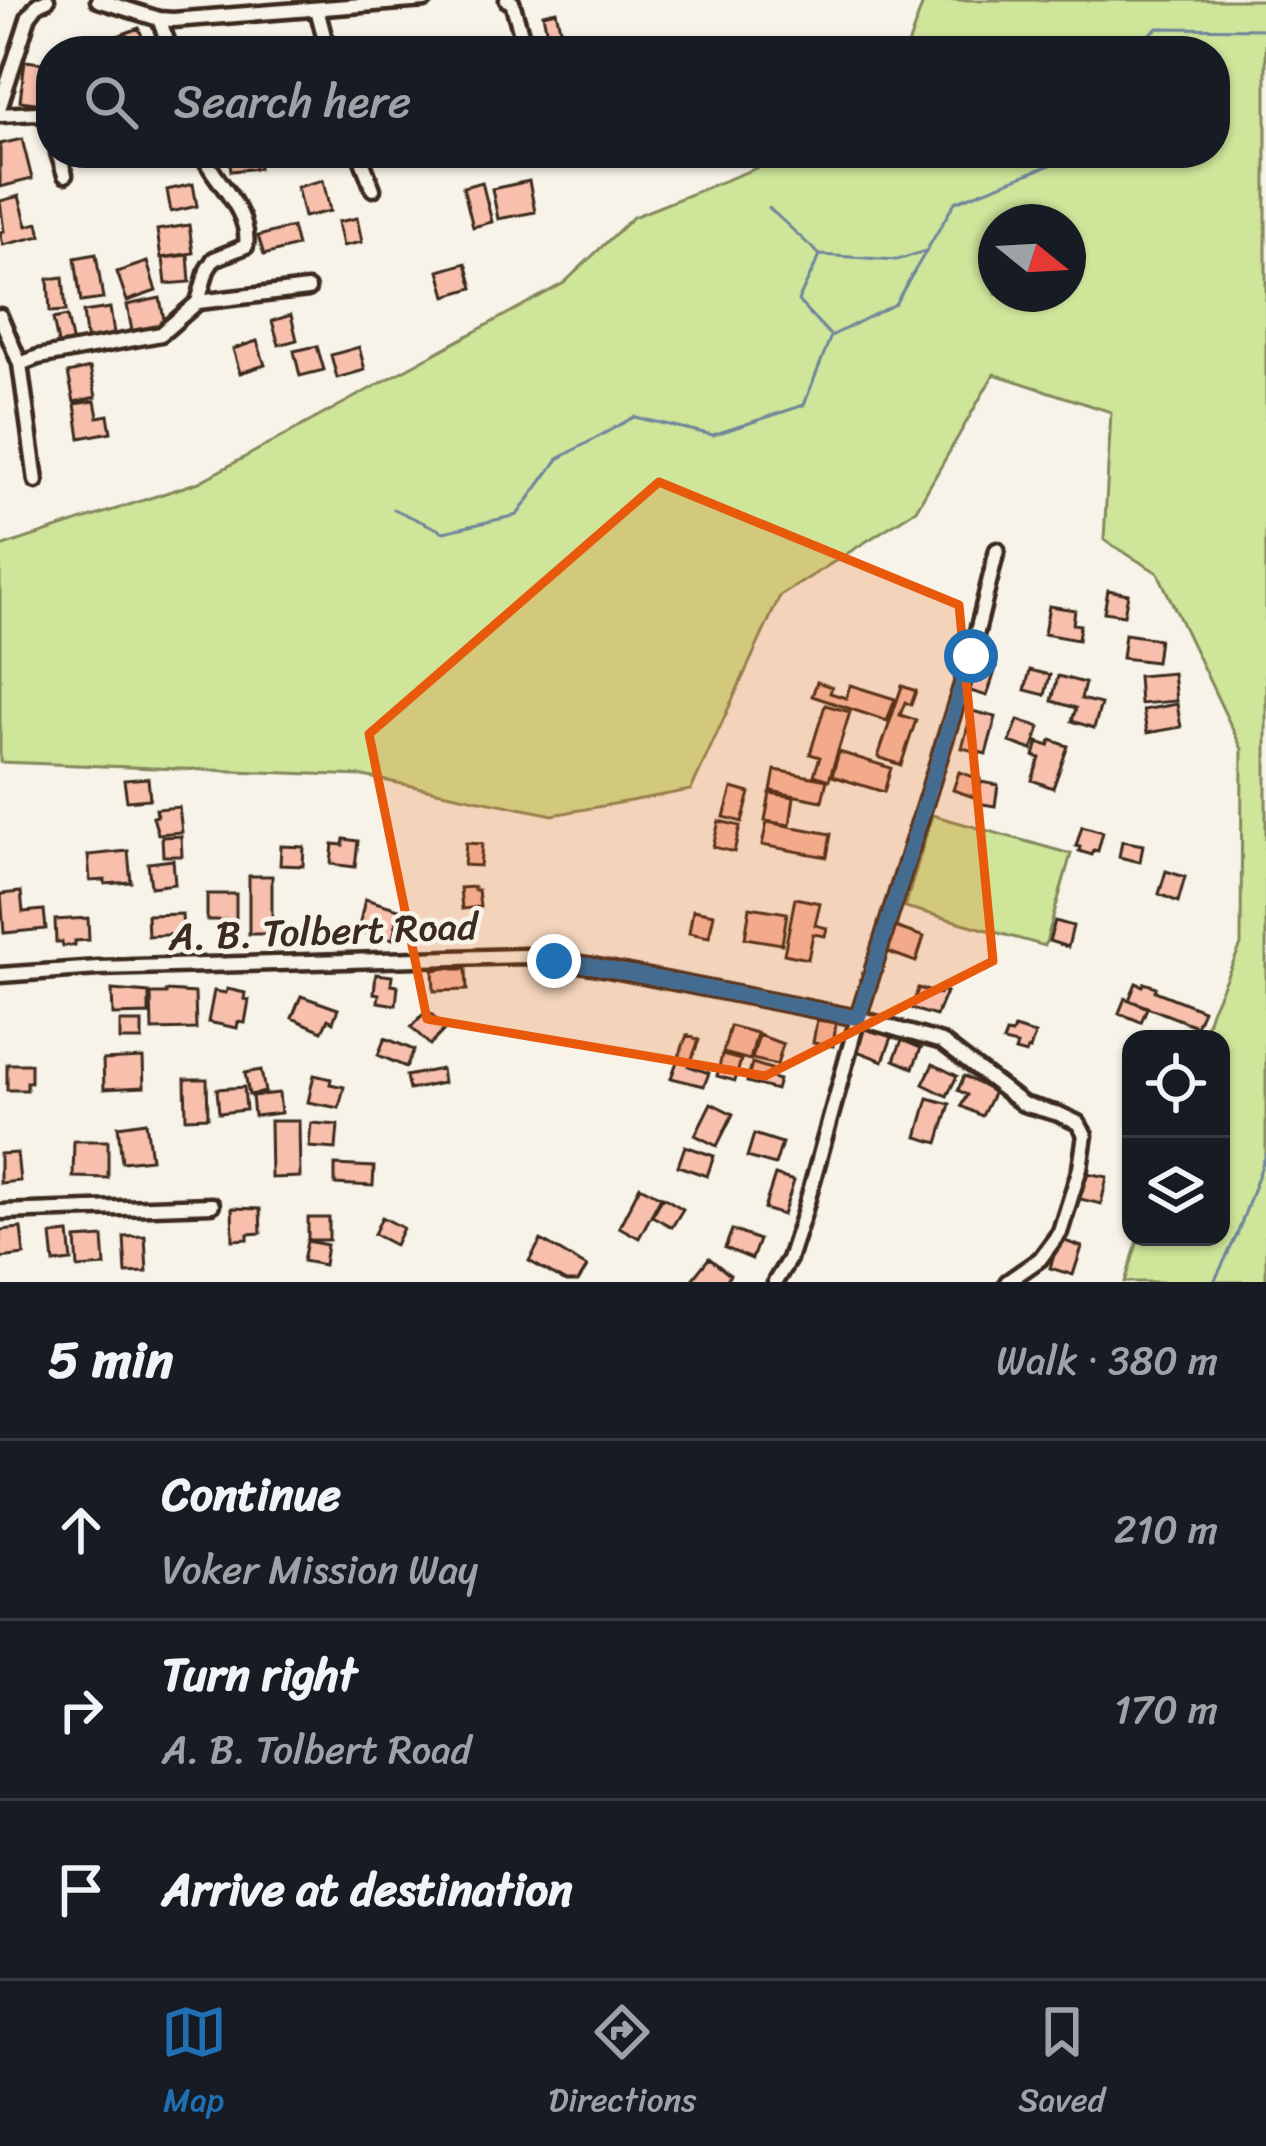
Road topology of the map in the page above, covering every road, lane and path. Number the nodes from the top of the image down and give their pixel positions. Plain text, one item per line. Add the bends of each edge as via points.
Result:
1 (47, 0) edge
2 (98, 0) edge
3 (425, 0) edge
4 (507, 0) edge
5 (317, 9) junction
6 (159, 20) junction
7 (165, 36) edge
8 (324, 36) edge
9 (522, 36) edge
10 (0, 110) edge
11 (36, 113) edge
12 (63, 168) edge
13 (210, 168) edge
14 (365, 168) edge
15 (65, 175) dead end
16 (373, 189) dead end
17 (308, 289) dead end
18 (198, 302) junction
19 (0, 316) edge
20 (20, 364) junction
21 (36, 481) dead end
22 (997, 550) dead end
23 (0, 975) edge
24 (858, 1018) junction
25 (212, 1205) dead end
26 (0, 1212) edge
27 (776, 1282) edge
28 (1007, 1282) edge

1 - 10 street via 29,16
2 - 6 street
3 - 5 street
4 - 9 street
5 - 6 street
5 - 8 street
6 - 7 street
10 - 11 street
12 - 15 street
13 - 18 street via 248,236 246,246 214,260
14 - 16 street
17 - 18 street
18 - 20 street via 161,334
19 - 20 street
20 - 21 street
22 - 24 street
23 - 24 street, A. B. Tolbert Road via 525,956
24 - 27 street via 804,1213
24 - 28 street, A. B. Tolbert Road via 942,1042 1023,1104 1059,1114 1085,1135 1060,1232
25 - 26 street

